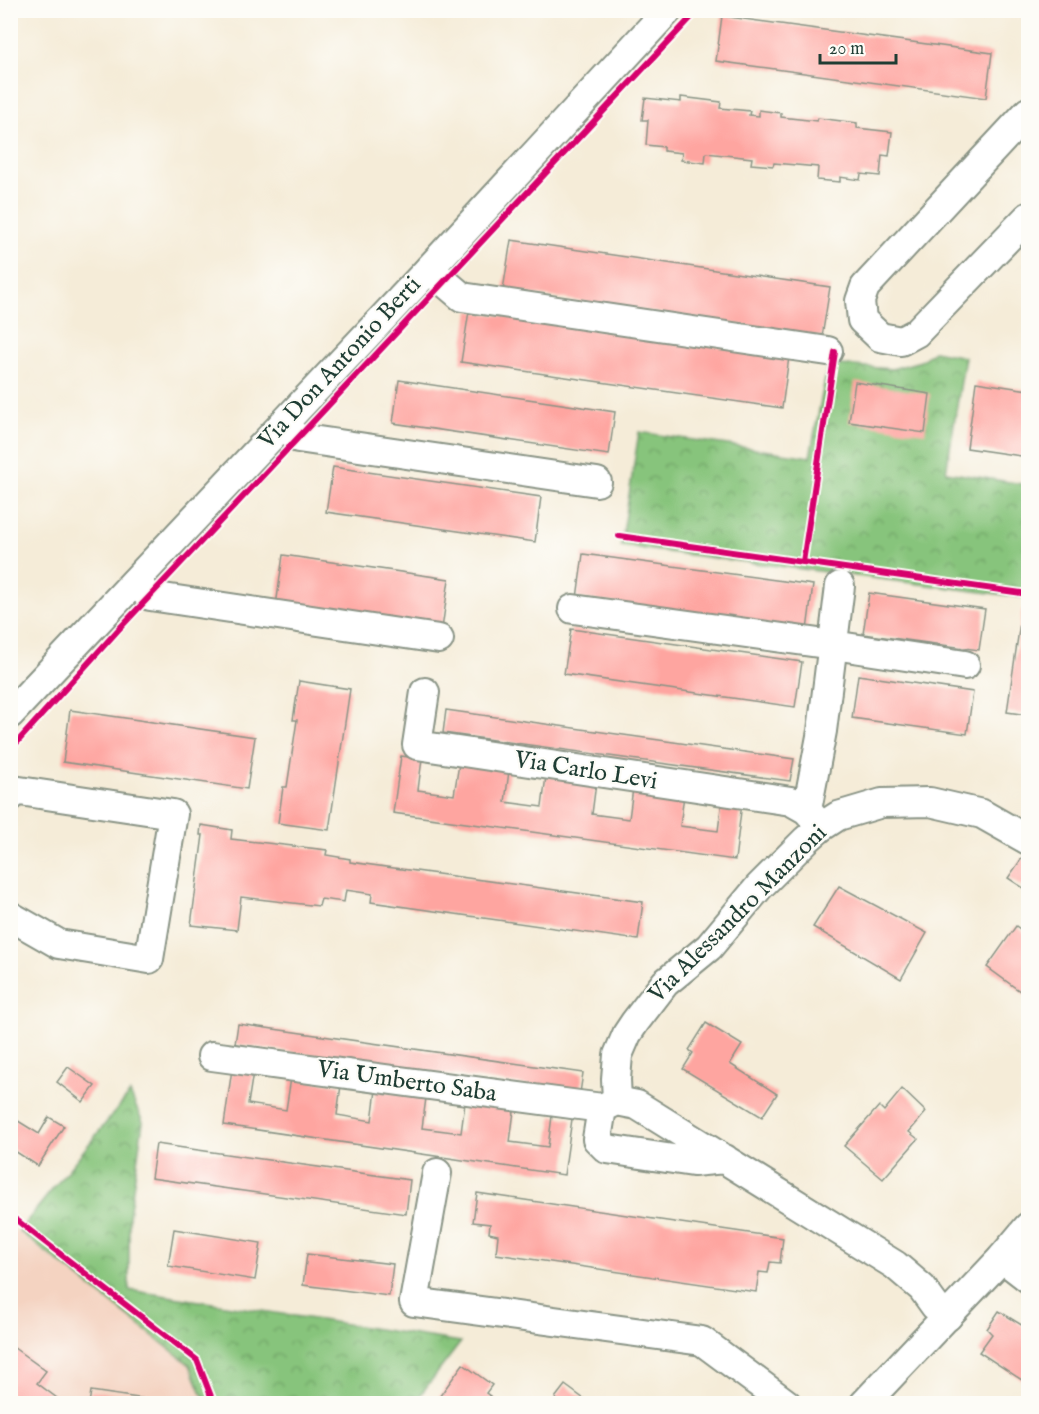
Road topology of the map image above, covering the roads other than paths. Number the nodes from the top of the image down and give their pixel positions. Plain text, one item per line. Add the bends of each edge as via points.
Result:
1 (668, 10) edge
2 (1029, 112) edge
3 (1029, 217) edge
4 (429, 269) junction
5 (828, 351) dead end
6 (282, 425) junction
7 (597, 482) dead end
8 (134, 583) junction
9 (840, 586) dead end
10 (573, 609) dead end
11 (439, 639) dead end
12 (832, 645) junction
13 (965, 665) dead end
14 (425, 692) dead end
15 (10, 714) edge
16 (10, 796) edge
17 (814, 819) junction
18 (1029, 840) edge
19 (10, 916) edge
20 (212, 1056) dead end
21 (610, 1104) junction
22 (725, 1159) junction
23 (437, 1173) dead end
24 (1029, 1227) edge
25 (1002, 1258) junction
26 (1029, 1278) edge
27 (948, 1316) junction
28 (787, 1404) edge
29 (864, 1404) edge

1 - 4 street, Via Don Antonio Berti
2 - 3 street via 865,287 860,301 862,320 880,338 901,341 916,333
4 - 5 street via 462,297
4 - 6 street, Via Don Antonio Berti
6 - 7 street via 298,438
6 - 8 street, Via Don Antonio Berti
8 - 11 street via 150,596
8 - 15 street, Via Don Antonio Berti
9 - 12 street
10 - 12 street
12 - 13 street
12 - 17 street
14 - 17 street, Via Carlo Levi via 417,745 791,801
16 - 19 street via 14,790 173,814 149,959 59,944
17 - 18 street, Via Alessandro Manzoni via 882,803 930,802 982,814
17 - 21 street, Via Alessandro Manzoni via 806,840 759,887 709,947 665,983 634,1022 618,1055
20 - 21 street, Via Umberto Saba
21 - 22 street via 637,1106
21 - 22 street, Via Alessandro Manzoni via 597,1139 607,1149 693,1162
22 - 27 street via 895,1265
23 - 28 street via 414,1302 702,1341
24 - 25 street
25 - 26 street
25 - 27 street
27 - 29 street

